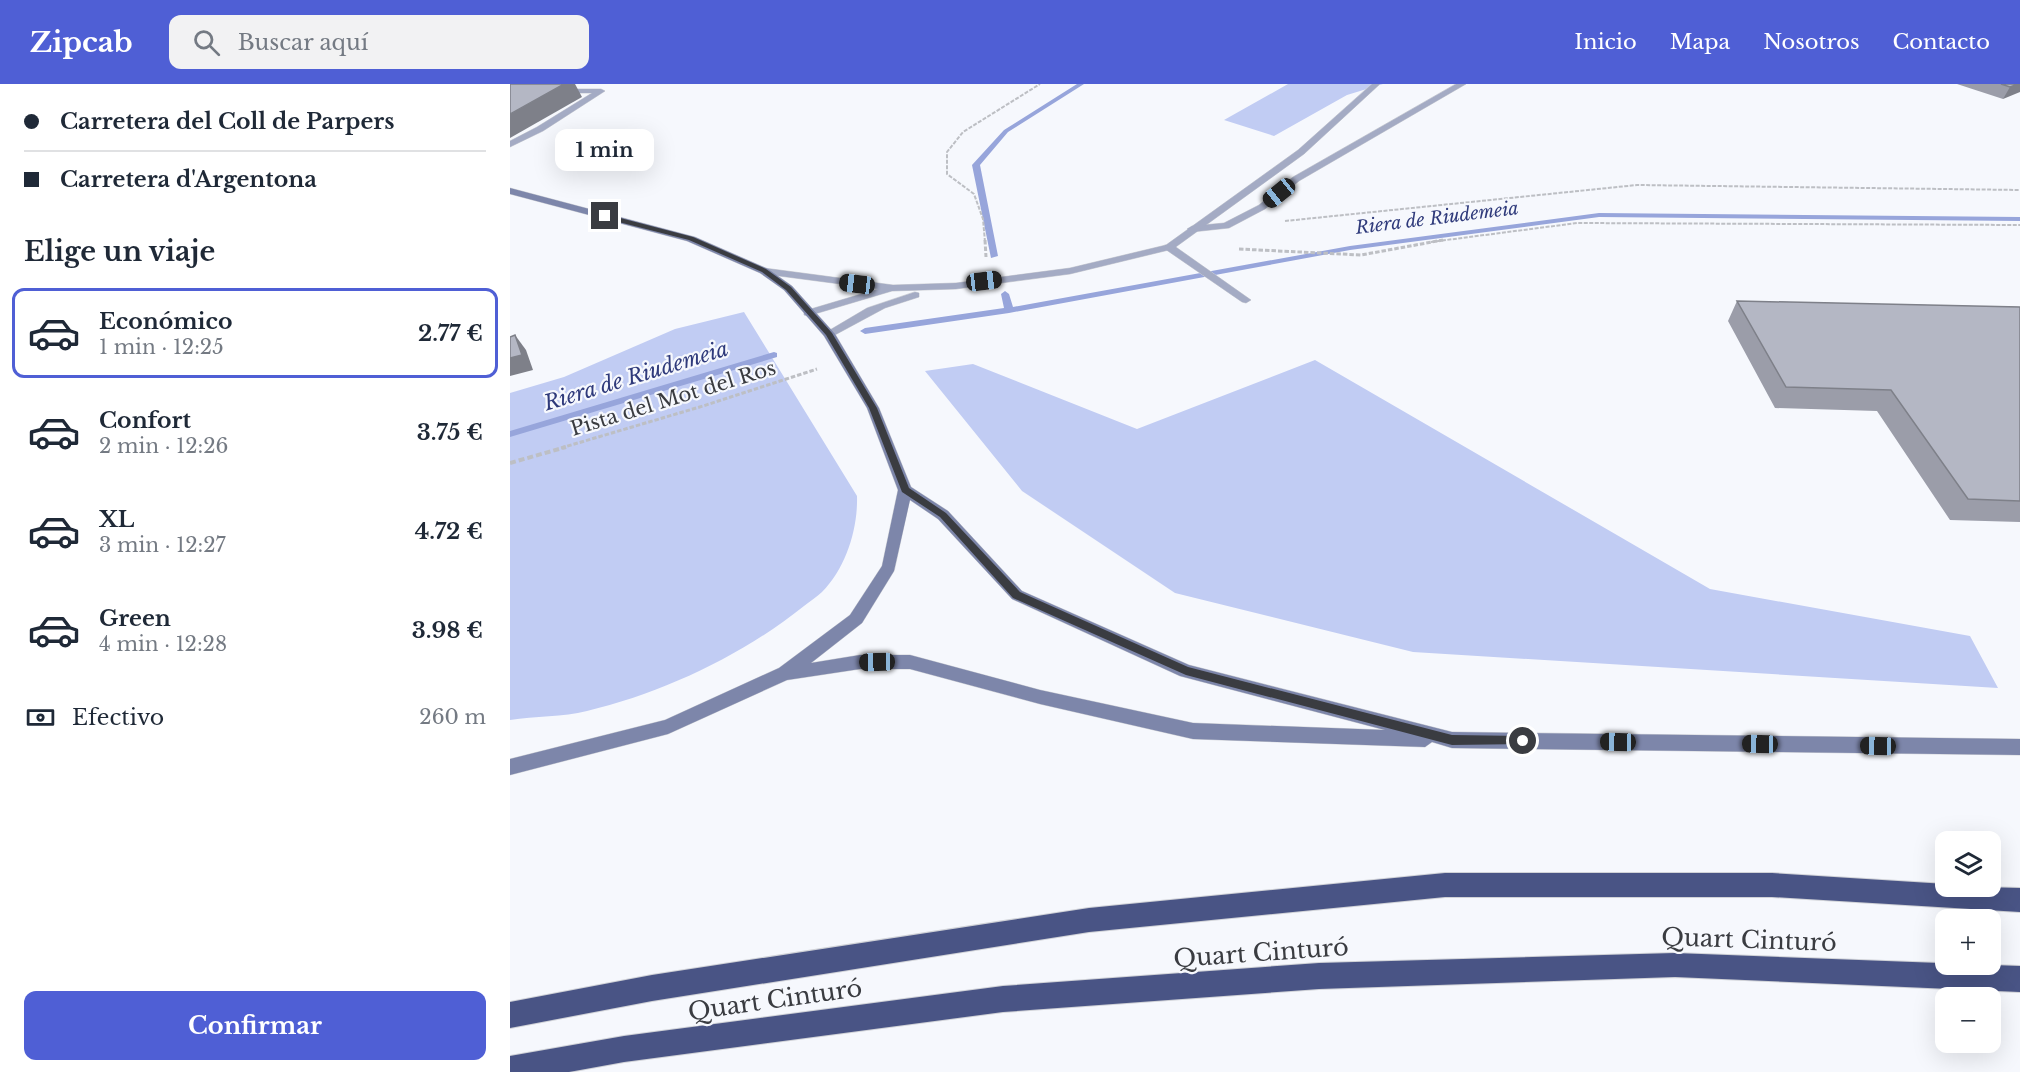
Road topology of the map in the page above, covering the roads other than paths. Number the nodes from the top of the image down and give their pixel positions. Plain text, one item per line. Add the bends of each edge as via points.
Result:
1 (1376, 84) edge
2 (1462, 84) edge
3 (546, 90) edge
4 (510, 144) edge
5 (510, 191) edge
6 (1191, 229) junction
7 (1169, 247) junction
8 (764, 271) junction
9 (956, 286) junction
10 (893, 288) junction
11 (1246, 300) dead end
12 (808, 313) junction
13 (829, 334) junction
14 (905, 490) junction
15 (785, 673) junction
16 (1452, 740) junction
17 (2020, 747) edge
18 (510, 767) edge
19 (2020, 900) edge
20 (2020, 979) edge
21 (510, 1015) edge
22 (510, 1069) edge

1 - 6 street via 1300,152
2 - 6 street via 1296,179 1262,207 1226,226
3 - 4 street via 601,91
5 - 8 street via 691,239
6 - 7 street
7 - 9 street via 1070,271
7 - 11 street
8 - 10 street
8 - 12 street via 788,288
9 - 10 street
9 - 13 street via 894,299
10 - 12 street
12 - 13 street
13 - 14 street via 873,408
14 - 15 street via 889,567 856,619
14 - 16 street via 943,515 1017,595 1186,671
15 - 16 street via 861,662 910,662 1193,732
15 - 18 street via 668,727
16 - 17 street
19 - 21 highway via 1772,885 1445,885 1089,920 664,986
20 - 22 highway, Quart Cinturó via 1675,965 1319,976 1003,999 624,1049

